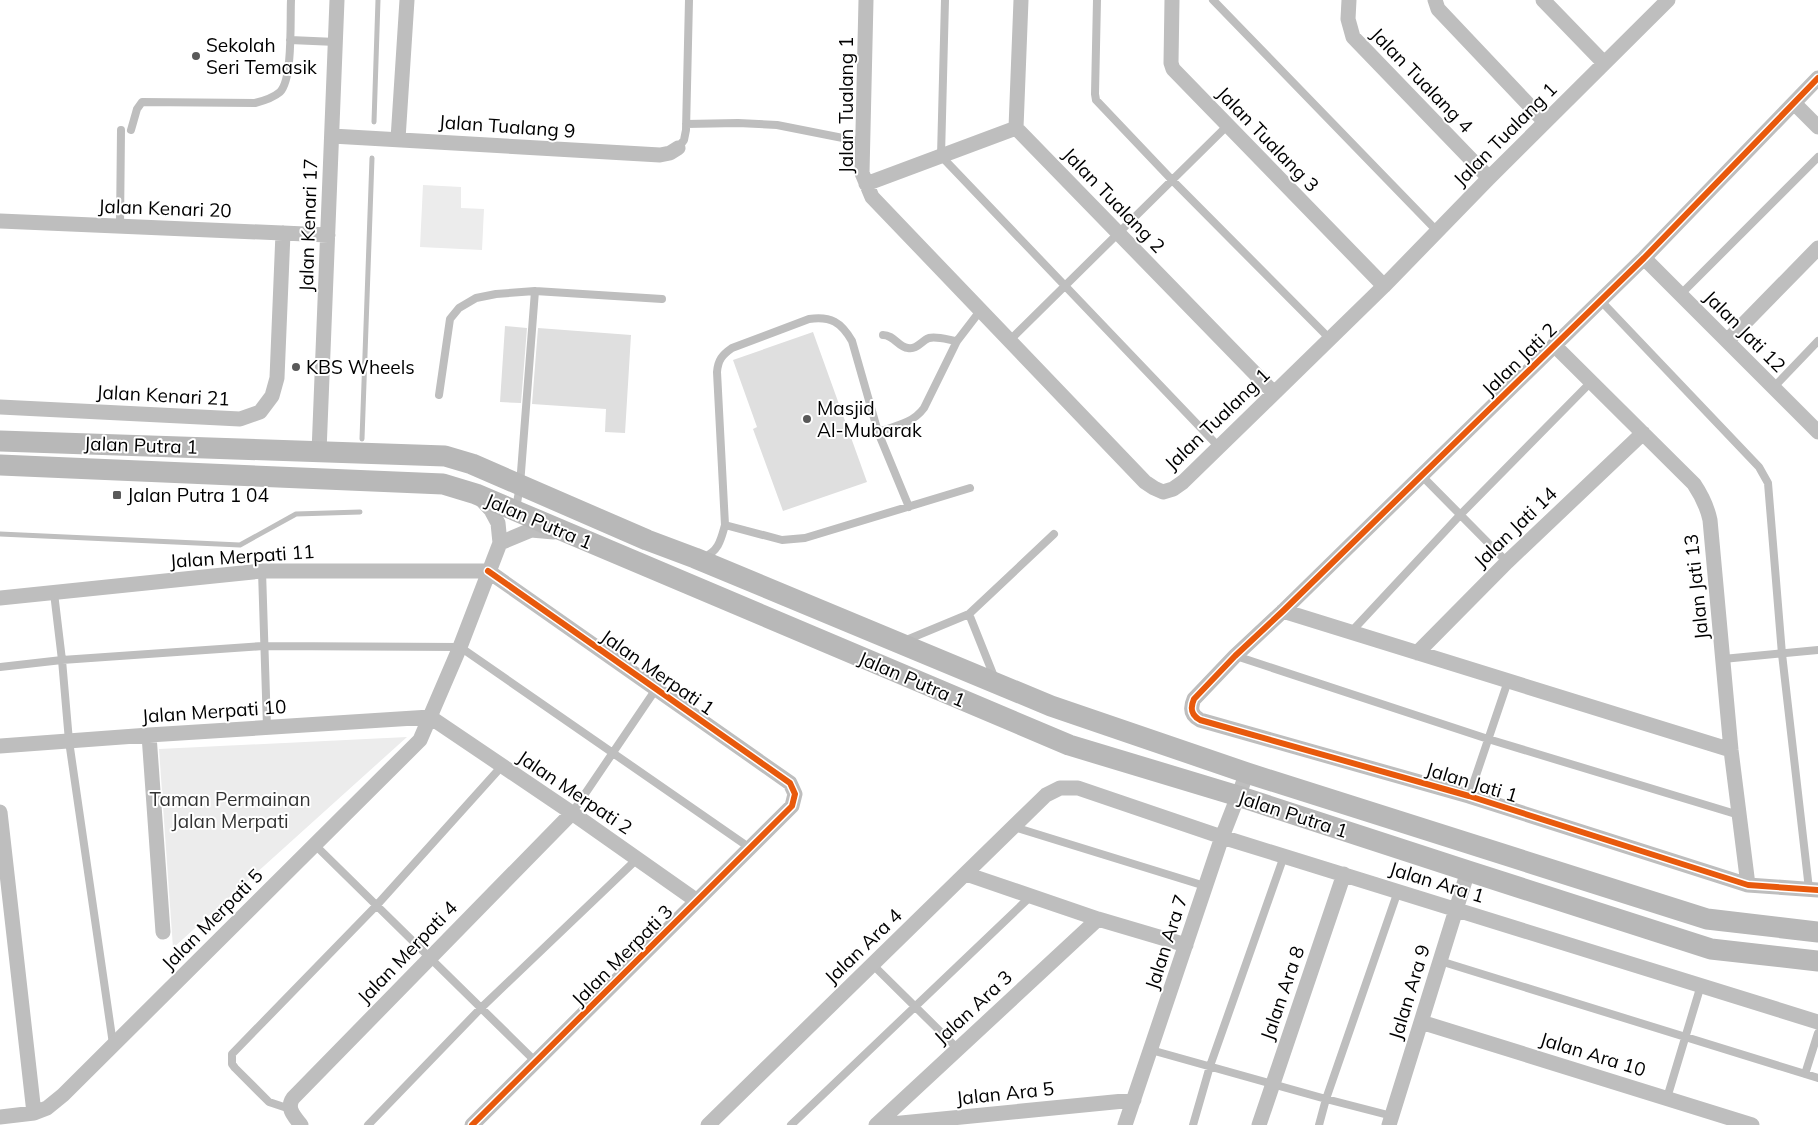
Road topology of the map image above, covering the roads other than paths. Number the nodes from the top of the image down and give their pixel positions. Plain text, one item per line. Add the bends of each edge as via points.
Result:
1 (291, 0) edge
2 (337, 0) edge
3 (407, 0) edge
4 (689, 0) edge
5 (866, 0) edge
6 (945, 0) edge
7 (1021, 0) edge
8 (1097, 0) edge
9 (1172, 0) edge
10 (1212, 0) edge
11 (1349, 0) edge
12 (1435, 0) edge
13 (1543, 0) edge
14 (1663, 2) edge
15 (290, 40) junction
16 (336, 42) junction
17 (1604, 63) junction
18 (1818, 78) edge
19 (1794, 103) junction
20 (1545, 122) junction
21 (686, 124) junction
22 (1227, 126) junction
23 (1818, 127) edge
24 (1016, 128) junction
25 (121, 130) dead end
26 (132, 130) dead end
27 (332, 136) junction
28 (398, 139) junction
29 (863, 142) junction
30 (678, 148) joint
31 (941, 156) junction
32 (1818, 157) edge
33 (1488, 178) junction
34 (1172, 180) junction
35 (866, 184) junction
36 (0, 222) edge
37 (120, 226) junction
38 (1437, 230) junction
39 (283, 233) junction
40 (1118, 233) junction
41 (328, 235) junction
42 (1818, 248) edge
43 (1644, 258) junction
44 (1066, 285) junction
45 (1384, 286) junction
46 (535, 292) junction
47 (1681, 294) junction
48 (662, 299) dead end
49 (1600, 300) junction
50 (980, 311) junction
51 (883, 335) dead end
52 (1330, 339) junction
53 (1010, 340) junction
54 (957, 341) junction
55 (1727, 341) junction
56 (1818, 341) edge
57 (1554, 345) junction
58 (1591, 382) junction
59 (1774, 388) junction
60 (1273, 392) junction
61 (439, 395) dead end
62 (0, 407) edge
63 (878, 432) junction
64 (1818, 432) edge
65 (1643, 433) junction
66 (0, 441) edge
67 (1219, 448) junction
68 (320, 452) junction
69 (0, 465) edge
70 (1421, 475) junction
71 (520, 484) junction
72 (970, 488) dead end
73 (476, 494) junction
74 (908, 507) junction
75 (516, 511) junction
76 (1461, 514) junction
77 (725, 525) junction
78 (565, 532) junction
79 (1054, 534) dead end
80 (500, 543) junction
81 (695, 558) junction
82 (1507, 562) junction
83 (262, 571) junction
84 (488, 571) junction
85 (54, 593) junction
86 (0, 598) edge
87 (1283, 611) junction
88 (969, 614) junction
89 (1351, 632) junction
90 (899, 643) junction
91 (263, 646) junction
92 (460, 647) junction
93 (1818, 650) edge
94 (1417, 652) junction
95 (1782, 654) junction
96 (1235, 656) junction
97 (1723, 659) junction
98 (62, 660) junction
99 (0, 667) edge
100 (1508, 681) junction
101 (996, 683) junction
102 (656, 689) junction
103 (430, 717) junction
104 (267, 728) junction
105 (149, 735) junction
106 (1488, 739) junction
107 (69, 741) junction
108 (0, 746) edge
109 (1731, 750) junction
110 (613, 753) junction
111 (502, 766) junction
112 (1246, 773) junction
113 (1046, 795) joint
114 (1238, 796) junction
115 (1469, 796) junction
116 (792, 806) joint
117 (0, 812) edge
118 (572, 813) junction
119 (1739, 815) junction
120 (1014, 827) junction
121 (1222, 837) junction
122 (314, 844) junction
123 (750, 848) junction
124 (1284, 856) junction
125 (637, 859) junction
126 (1468, 872) junction
127 (966, 874) junction
128 (1344, 874) junction
129 (1748, 885) junction
130 (1205, 886) junction
131 (1814, 889) edge
132 (1398, 891) junction
133 (1031, 896) junction
134 (697, 901) junction
135 (376, 906) junction
136 (1456, 909) junction
137 (1098, 919) junction
138 (163, 932) dead end
139 (1818, 932) edge
140 (1186, 945) junction
141 (429, 958) junction
142 (1440, 961) junction
143 (1818, 961) edge
144 (872, 964) junction
145 (1700, 985) junction
146 (915, 1007) junction
147 (481, 1008) junction
148 (1421, 1022) junction
149 (1818, 1022) edge
150 (1818, 1033) edge
151 (1685, 1038) junction
152 (113, 1046) junction
153 (958, 1049) junction
154 (1150, 1050) junction
155 (536, 1062) junction
156 (1210, 1066) junction
157 (1805, 1074) junction
158 (1818, 1078) edge
159 (1272, 1084) junction
160 (1667, 1098) junction
161 (1134, 1100) junction
162 (1326, 1100) junction
163 (290, 1109) junction
164 (34, 1113) junction
165 (0, 1117) edge
166 (1390, 1120) edge
167 (300, 1125) edge
168 (368, 1125) edge
169 (472, 1125) edge
170 (708, 1125) edge
171 (791, 1125) edge
172 (876, 1125) edge
173 (881, 1125) edge
174 (1125, 1125) edge
175 (1194, 1125) edge
176 (1259, 1125) edge
177 (1319, 1125) edge
178 (1752, 1125) edge

1 - 15 lane
2 - 16 street, Jalan Kenari 17
3 - 28 street
4 - 21 lane
5 - 29 street, Jalan Tualang 1
6 - 31 lane
7 - 24 street
8 - 34 lane via 1096,100
9 - 22 street, Jalan Tualang 3 via 1172,69
10 - 38 lane
11 - 33 street, Jalan Tualang 4 via 1348,19 1353,37
12 - 20 street via 1438,9
13 - 17 street
14 - 17 street, Jalan Tualang 1
15 - 16 lane
15 - 26 lane via 286,81 274,96 255,103 142,102 137,108
16 - 27 street, Jalan Kenari 17
17 - 20 street, Jalan Tualang 1
18 - 19 street, Jalan Jati 2
19 - 23 street
19 - 43 street, Jalan Jati 2
20 - 33 street, Jalan Tualang 1
21 - 29 lane via 777,125
21 - 30 lane via 684,140
22 - 34 lane
22 - 45 street, Jalan Tualang 3
24 - 31 street
24 - 40 street, Jalan Tualang 2
25 - 37 lane
27 - 28 street, Jalan Tualang 9
27 - 41 street, Jalan Kenari 17
28 - 30 street, Jalan Tualang 9 via 660,154
29 - 35 street, Jalan Tualang 1 via 862,173
31 - 35 street
31 - 44 lane
32 - 47 lane
33 - 38 street, Jalan Tualang 1
34 - 40 lane
34 - 52 lane
35 - 50 street, Jalan Tualang 1 via 872,197
36 - 37 street, Jalan Kenari 20
37 - 39 street, Jalan Kenari 20
38 - 45 street, Jalan Tualang 1
39 - 41 street, Jalan Kenari 20
39 - 62 street, Jalan Kenari 21 via 277,378 272,396 260,412 240,419
40 - 44 lane
40 - 60 street, Jalan Tualang 2
41 - 68 street, Jalan Kenari 17
42 - 55 street
43 - 47 street, Jalan Jati 12
43 - 49 street, Jalan Jati 2
44 - 53 lane
44 - 67 lane
45 - 52 street, Jalan Tualang 1
46 - 48 lane
46 - 61 lane via 487,295 459,308 450,319
46 - 71 lane
47 - 55 street, Jalan Jati 12
49 - 57 street, Jalan Jati 2
49 - 95 lane via 1764,474 1770,492
50 - 53 street, Jalan Tualang 1
50 - 54 lane
51 - 54 lane via 910,349 934,337
52 - 60 street, Jalan Tualang 1
53 - 67 street, Jalan Tualang 1 via 1154,488 1163,492 1173,489
54 - 63 lane via 918,416
55 - 59 street, Jalan Jati 12
56 - 59 lane
57 - 58 street, Jalan Jati 13
57 - 70 street, Jalan Jati 2
58 - 65 street, Jalan Jati 13
58 - 76 lane
59 - 64 street, Jalan Jati 12
60 - 67 street, Jalan Tualang 1
63 - 74 lane
63 - 77 lane via 852,341 846,330 835,321 822,317 809,319 732,348 718,362 716,372
65 - 82 street, Jalan Jati 14
65 - 97 street, Jalan Jati 13 via 1694,484 1707,507
66 - 68 main road, Jalan Putra 1
68 - 71 main road, Jalan Putra 1 via 445,456
69 - 73 main road, Jalan Putra 1 via 443,484
70 - 76 lane
70 - 87 street, Jalan Jati 2
71 - 75 lane
71 - 81 main road, Jalan Putra 1
72 - 74 lane
73 - 75 main road, Jalan Putra 1
73 - 80 street via 498,523
74 - 77 lane via 805,538 782,540
75 - 78 main road, Jalan Putra 1
76 - 82 lane
76 - 89 lane
77 - 81 lane via 716,550 706,557
78 - 80 street via 531,530
78 - 114 main road, Jalan Putra 1 via 1069,745
79 - 88 lane
80 - 84 street, Jalan Merpati 5
81 - 90 main road, Jalan Putra 1
82 - 94 street, Jalan Jati 14
83 - 84 street, Jalan Merpati 11
83 - 85 street, Jalan Merpati 11
83 - 91 lane
84 - 92 street, Jalan Merpati 5
84 - 102 street, Jalan Merpati 1
85 - 86 street, Jalan Merpati 11
85 - 98 lane
87 - 89 street
87 - 96 street, Jalan Jati 2
88 - 90 lane
88 - 101 lane
89 - 94 street
90 - 101 main road, Jalan Putra 1
91 - 92 lane
91 - 98 lane
91 - 104 lane
92 - 103 street, Jalan Merpati 5
92 - 110 lane
93 - 95 lane
94 - 100 street
95 - 97 lane
95 - 131 lane
96 - 106 lane
96 - 115 street, Jalan Jati 1 via 1194,699 1191,711 1200,720
97 - 109 street, Jalan Jati 13
98 - 99 lane
98 - 107 lane
100 - 106 lane
100 - 109 street
101 - 112 main road, Jalan Putra 1 via 1050,706
102 - 110 lane
102 - 116 street, Jalan Merpati 1 via 790,783 795,794
103 - 104 street, Jalan Merpati 10
103 - 111 street, Jalan Merpati 2
103 - 122 street, Jalan Merpati 5 via 420,740
104 - 105 street, Jalan Merpati 10
105 - 107 street, Jalan Merpati 10
105 - 138 street
106 - 115 lane
106 - 119 lane
107 - 108 street, Jalan Merpati 10
107 - 152 lane
109 - 119 street, Jalan Jati 13
110 - 118 lane
110 - 123 lane
111 - 118 street, Jalan Merpati 2
111 - 135 lane
112 - 114 street, Jalan Ara 7
112 - 139 main road, Jalan Putra 1 via 1707,919
113 - 120 street, Jalan Ara 4
113 - 121 street, Jalan Ara 1 via 1060,788 1078,788
114 - 121 street, Jalan Ara 7
114 - 126 main road, Jalan Putra 1
115 - 129 street, Jalan Jati 1
116 - 123 street, Jalan Merpati 3
117 - 164 street
118 - 125 street, Jalan Merpati 2
118 - 141 street, Jalan Merpati 4
119 - 129 street, Jalan Jati 13
120 - 127 street, Jalan Ara 4
120 - 130 lane
121 - 124 street, Jalan Ara 1
121 - 130 street, Jalan Ara 7
122 - 135 lane
122 - 152 street, Jalan Merpati 5
123 - 134 street, Jalan Merpati 3
124 - 128 street, Jalan Ara 1
124 - 156 lane
125 - 134 street, Jalan Merpati 2
125 - 147 lane
126 - 136 street, Jalan Ara 9
126 - 143 main road, Jalan Putra 1 via 1711,949
127 - 133 street
127 - 144 street, Jalan Ara 4
128 - 132 street, Jalan Ara 1
128 - 159 street, Jalan Ara 8
129 - 131 street, Jalan Jati 1
130 - 140 street, Jalan Ara 7
132 - 136 street, Jalan Ara 1
132 - 162 lane
133 - 137 street
133 - 146 lane
134 - 155 street, Jalan Merpati 3
135 - 141 lane
135 - 163 lane via 232,1054 235,1068 267,1100
136 - 142 street, Jalan Ara 9
136 - 145 street, Jalan Ara 1
137 - 140 street
137 - 153 street, Jalan Ara 3
140 - 154 street, Jalan Ara 7
141 - 147 lane
141 - 163 street, Jalan Merpati 4 via 293,1098
142 - 148 street, Jalan Ara 9
142 - 151 lane
144 - 146 lane
144 - 170 street, Jalan Ara 4
145 - 149 street, Jalan Ara 1
145 - 151 lane
146 - 153 lane
146 - 171 lane
147 - 155 lane
147 - 168 lane
148 - 160 street, Jalan Ara 10
148 - 166 street, Jalan Ara 9
150 - 157 lane
151 - 157 lane
151 - 160 lane
152 - 164 street, Jalan Merpati 5 via 63,1095 47,1108
153 - 172 street, Jalan Ara 3
154 - 156 lane
154 - 161 street, Jalan Ara 7
155 - 169 street, Jalan Merpati 3
156 - 159 lane
156 - 175 lane
157 - 158 lane
159 - 162 lane
159 - 176 street, Jalan Ara 8
160 - 178 street, Jalan Ara 10
161 - 173 street, Jalan Ara 5
161 - 174 street, Jalan Ara 7
162 - 166 lane
162 - 177 lane
163 - 167 street
164 - 165 street, Jalan Merpati 5

